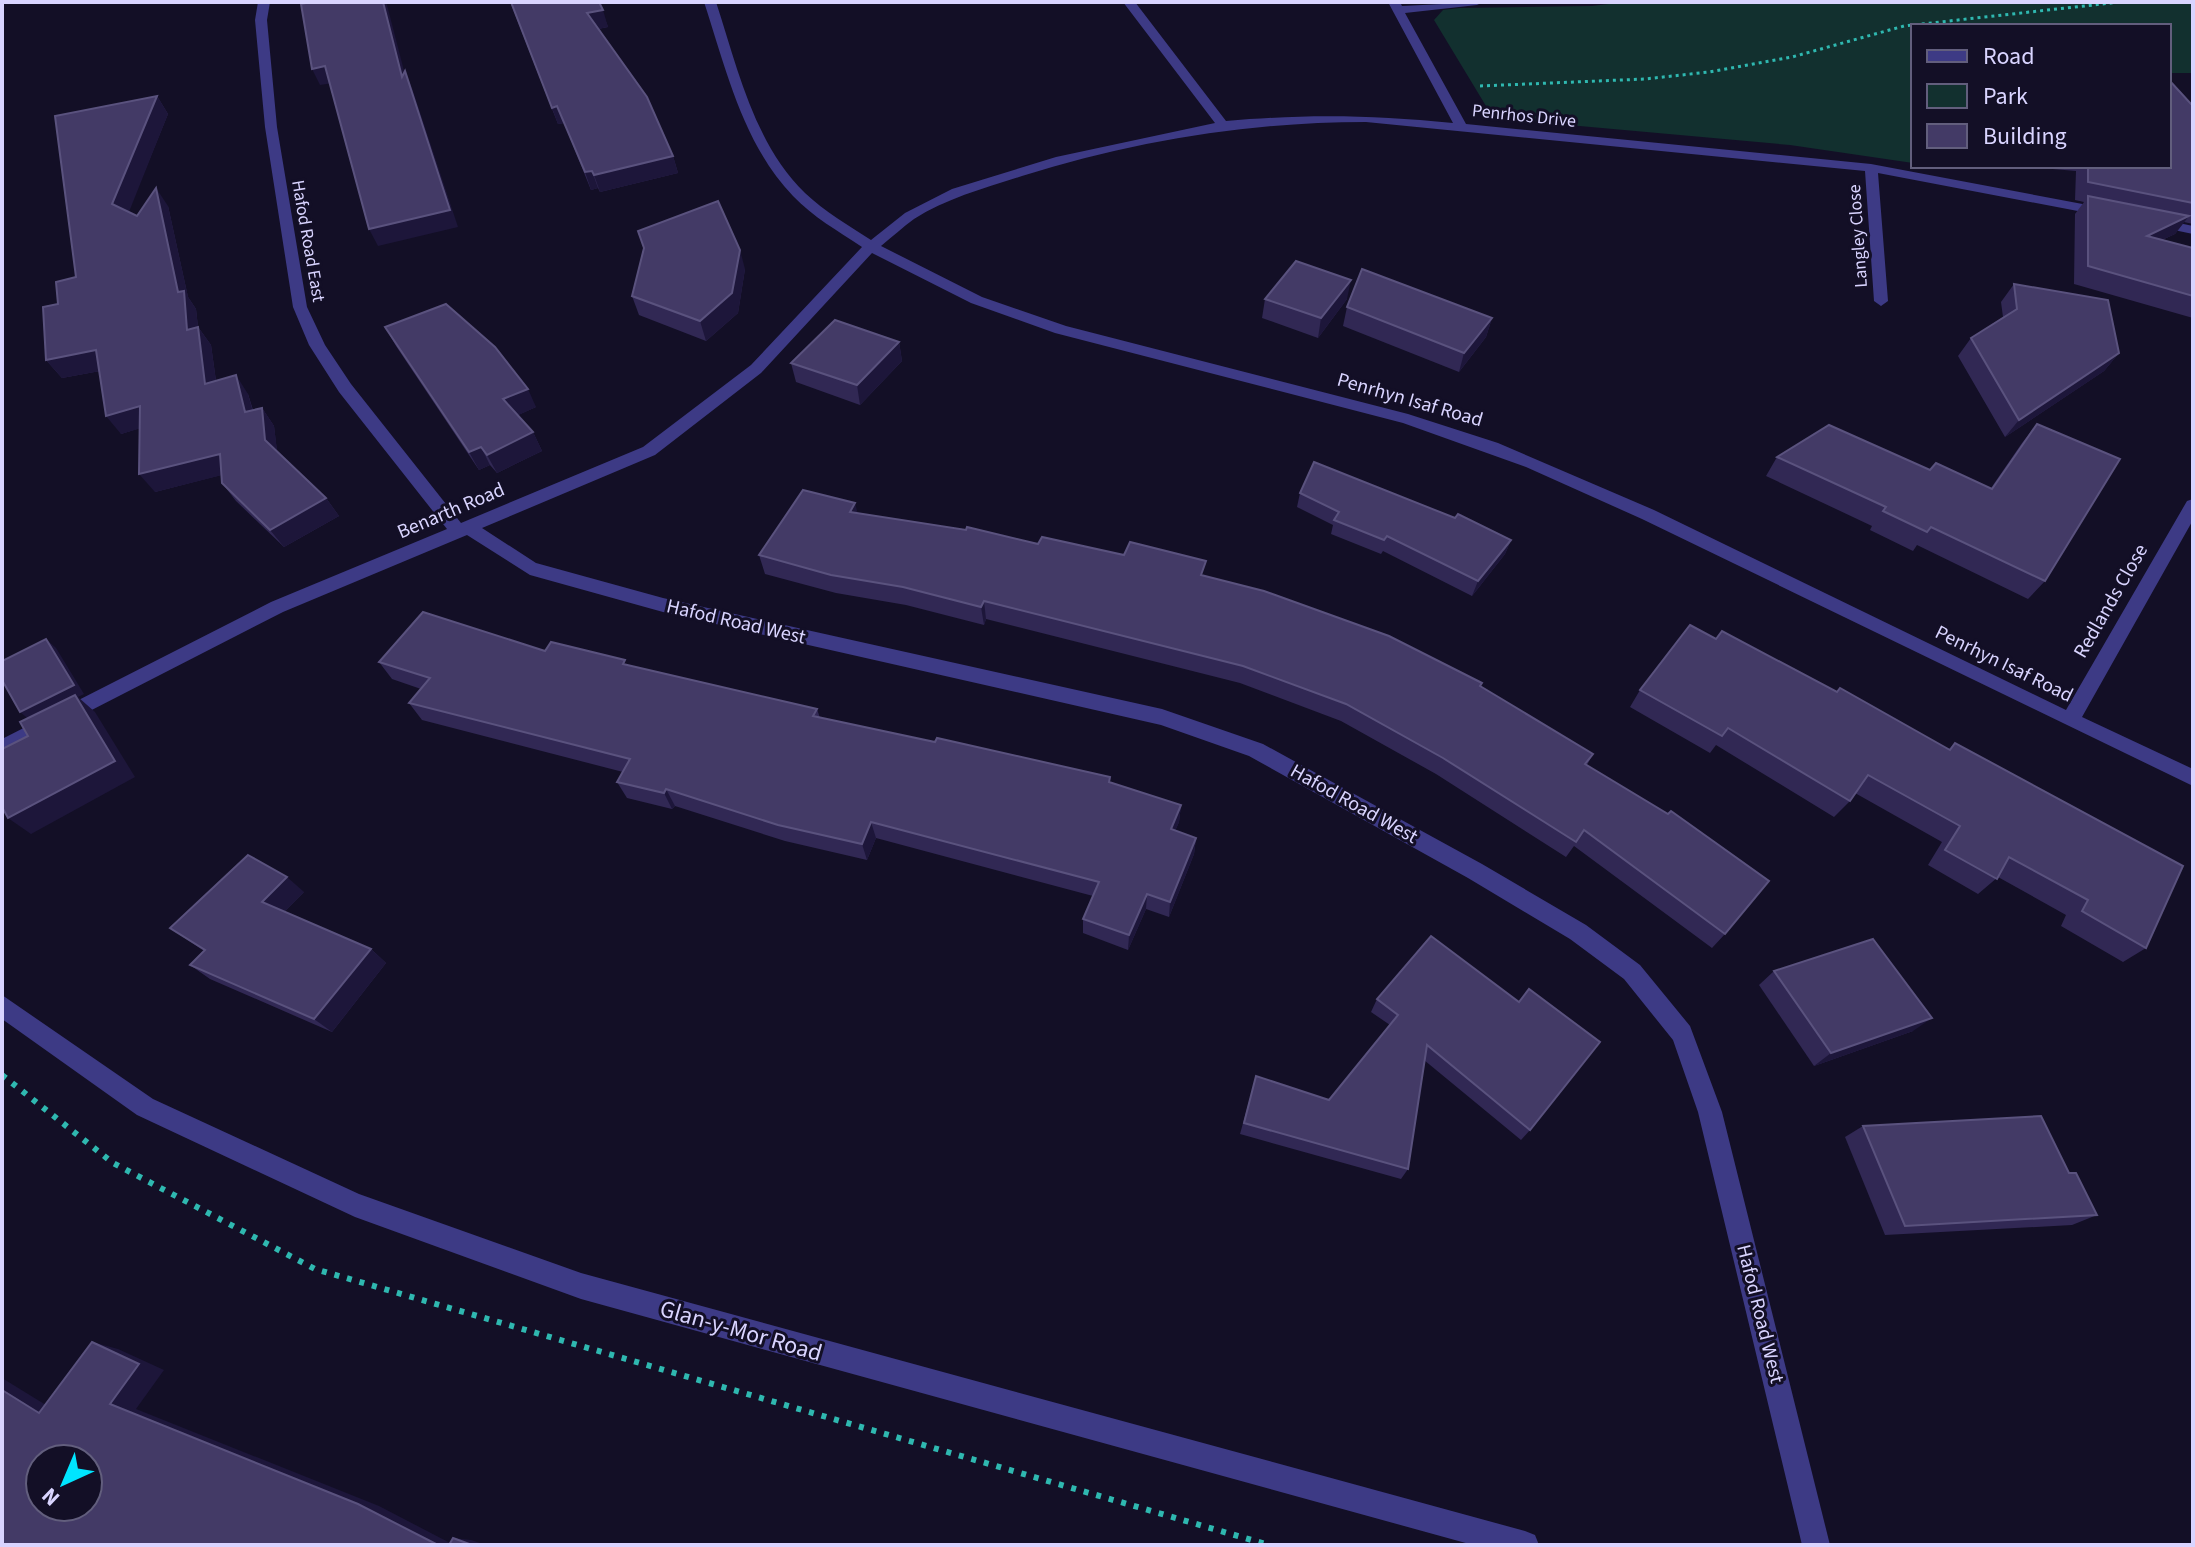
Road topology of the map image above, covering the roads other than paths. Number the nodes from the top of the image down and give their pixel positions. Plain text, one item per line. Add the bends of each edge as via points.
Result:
1 (264, 2) edge
2 (710, 2) edge
3 (1129, 2) edge
4 (1477, 2) edge
5 (1395, 6) edge
6 (1223, 125) junction
7 (1462, 128) junction
8 (1871, 168) junction
9 (2116, 215) edge
10 (2147, 221) edge
11 (2193, 230) edge
12 (869, 248) junction
13 (1881, 301) dead end
14 (2193, 505) edge
15 (464, 530) junction
16 (2071, 721) junction
17 (2, 748) edge
18 (2193, 778) edge
19 (2, 1006) edge
20 (1525, 1545) edge
21 (1816, 1545) edge

1 - 15 street, Hafod Road East via 261,20 271,127 300,307 345,388
2 - 12 street, Penrhyn Isaf Road via 758,139 786,184
3 - 6 street
4 - 5 street
5 - 7 street
6 - 7 street, Penrhos Drive via 1366,118
6 - 12 street, Penrhos Drive via 1008,174 910,216
7 - 8 street, Penrhos Drive
8 - 9 street, Penrhos Drive
8 - 13 street, Langley Close
10 - 11 street
12 - 15 street, Benarth Road via 756,369 649,451
12 - 16 street, Penrhyn Isaf Road via 1004,310 1105,343 1380,411 1491,447 1632,507
14 - 16 street, Redlands Close
15 - 17 street, Benarth Road via 277,607
15 - 21 street, Hafod Road West via 530,568 678,608 1162,717 1256,750 1475,871 1578,932 1632,972 1682,1034 1710,1112
16 - 18 street, Penrhyn Isaf Road
19 - 20 street, Glan-y-Mor Road via 145,1107 355,1205 581,1286

